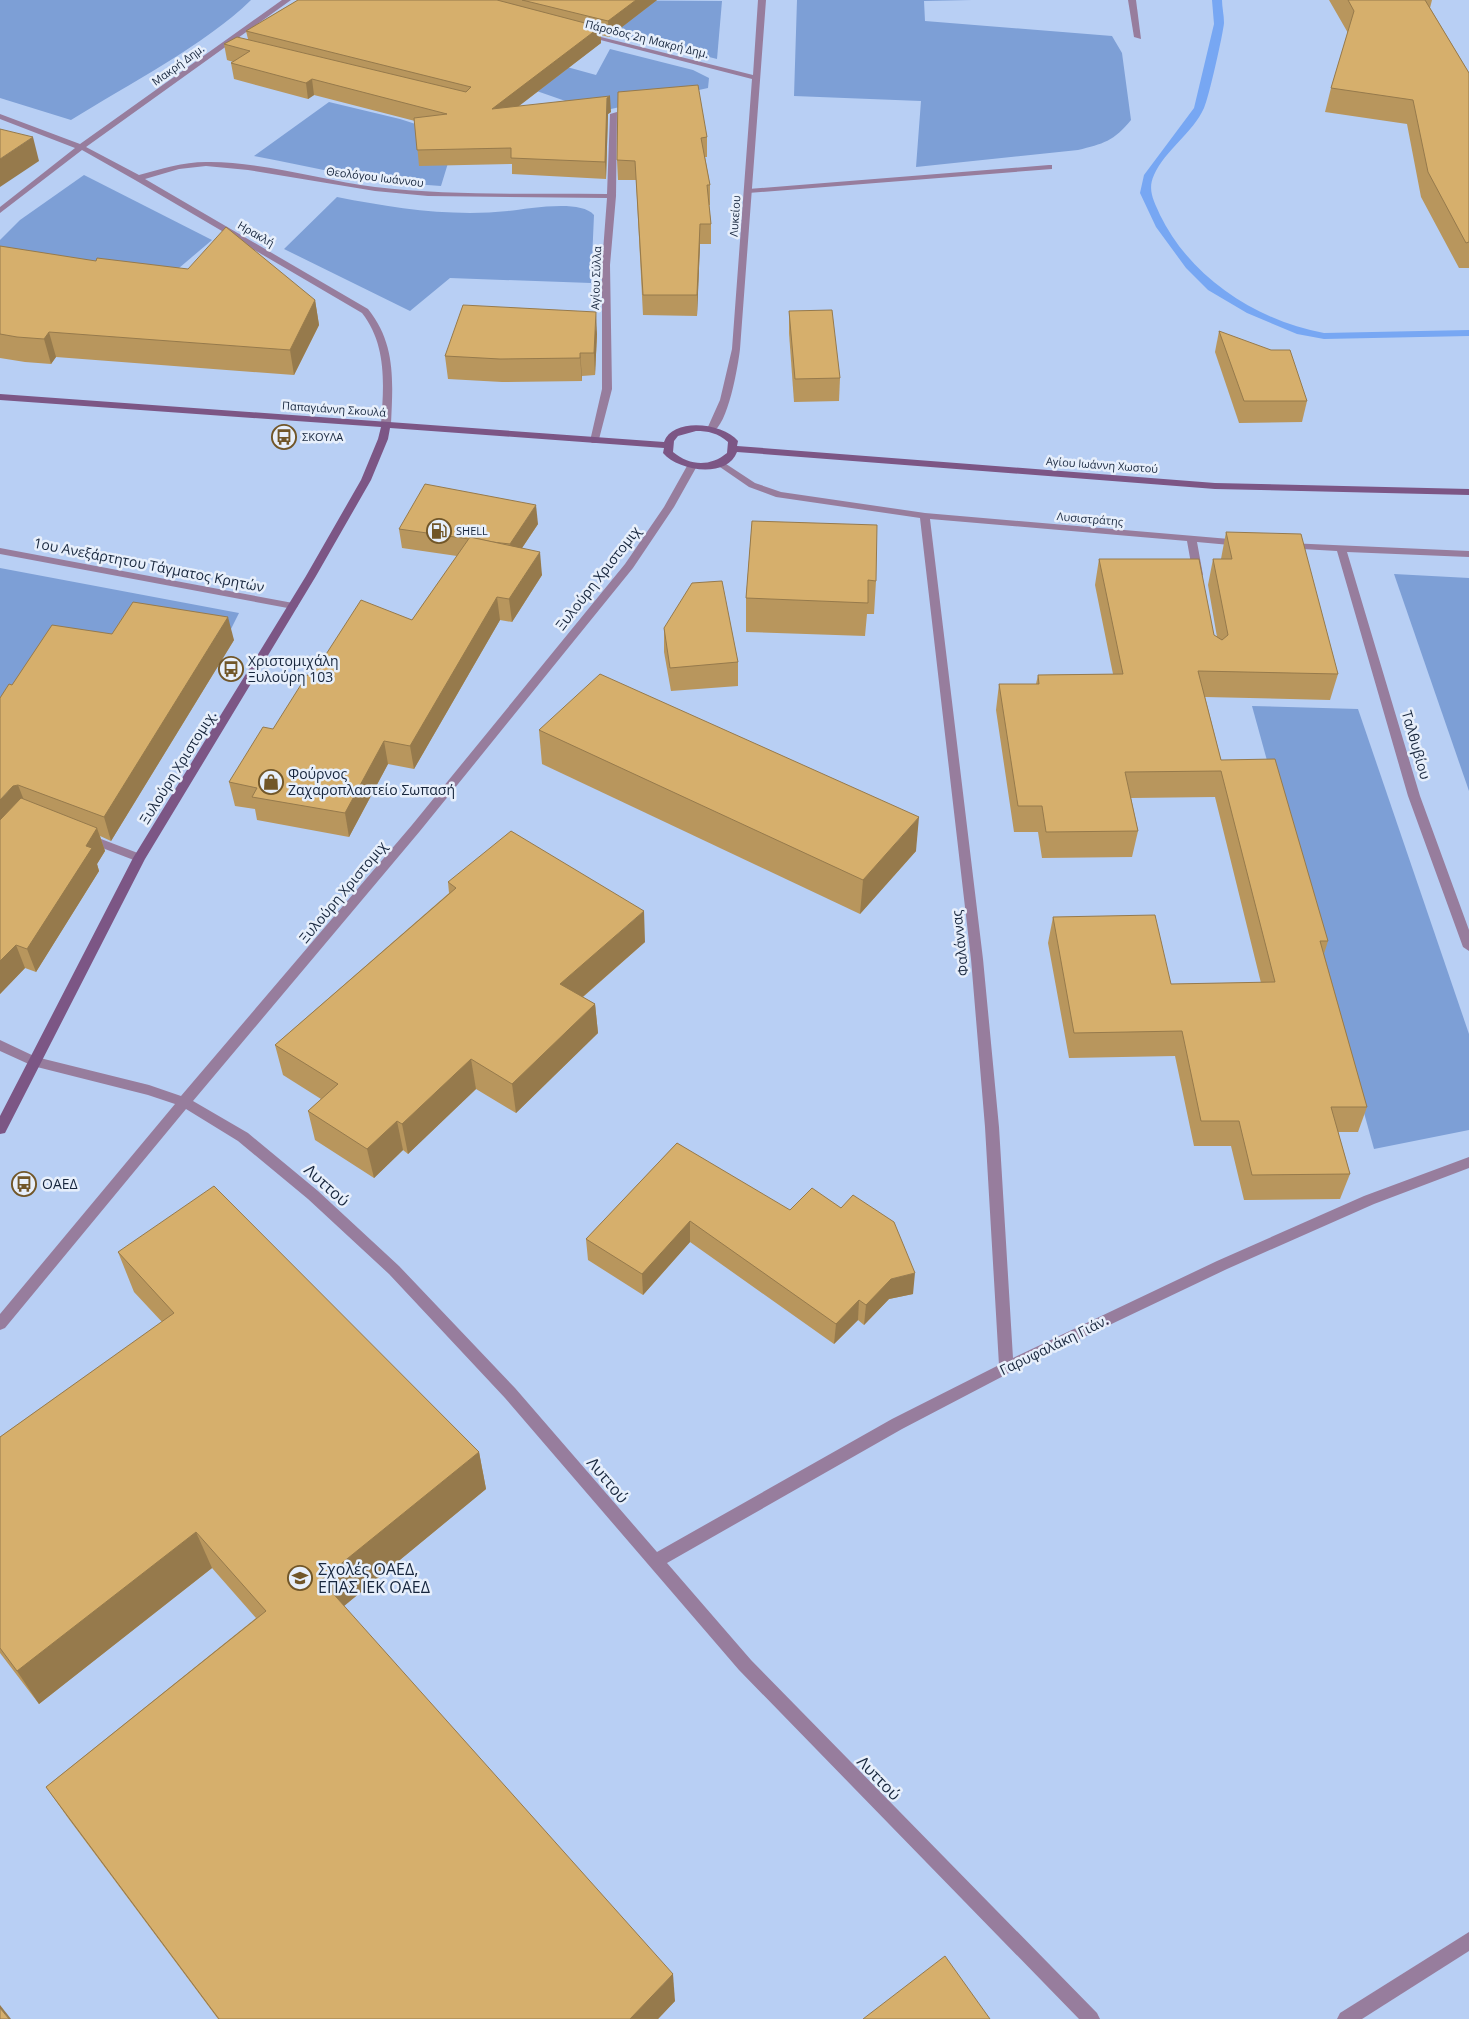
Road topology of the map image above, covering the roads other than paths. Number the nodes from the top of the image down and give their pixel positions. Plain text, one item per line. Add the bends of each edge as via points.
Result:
1 (287, 0) edge
2 (762, 0) edge
3 (1132, 0) edge
4 (577, 33) edge
5 (1138, 37) dead end
6 (225, 45) junction
7 (235, 47) edge
8 (757, 78) junction
9 (614, 114) dead end
10 (0, 116) edge
11 (81, 147) junction
12 (1049, 166) dead end
13 (138, 178) junction
14 (748, 191) junction
15 (612, 196) junction
16 (0, 211) edge
17 (0, 397) edge
18 (386, 424) junction
19 (712, 430) junction
20 (595, 441) junction
21 (667, 445) junction
22 (734, 449) junction
23 (720, 463) junction
24 (692, 466) junction
25 (1469, 492) edge
26 (925, 516) junction
27 (1192, 540) junction
28 (1251, 544) edge
29 (1281, 546) edge
30 (1341, 549) junction
31 (0, 552) edge
32 (1469, 554) edge
33 (1201, 587) edge
34 (293, 606) junction
35 (79, 834) edge
36 (140, 858) junction
37 (1469, 947) edge
38 (0, 1045) edge
39 (33, 1062) junction
40 (184, 1102) junction
41 (0, 1129) edge
42 (1469, 1162) edge
43 (0, 1324) edge
44 (1006, 1368) junction
45 (655, 1561) junction
46 (1469, 1942) edge
47 (1091, 2019) edge
48 (1346, 2019) edge

1 - 6 street, Μακρή Δημ.
2 - 8 street, Λυκείου
3 - 5 street
4 - 8 street, Πάροδος 2η Μακρή Δημ.
6 - 7 street
6 - 11 street, Μακρή Δημ.
8 - 14 street, Λυκείου
9 - 15 street, Αγίου Σύλλα
10 - 11 street, Ηρακλή
11 - 13 street, Ηρακλή
11 - 16 street, Μακρή Δημ.
12 - 14 street
13 - 15 street, Θεολόγου Ιωάννου via 179,167 206,164 428,194
13 - 18 street, Ηρακλή via 365,311 374,320 383,342 388,394
14 - 19 street, Λυκείου via 736,349 726,397
15 - 20 street, Αγίου Σύλλα via 606,265 607,389
17 - 18 street, Παπαγιάννη Σκουλά
18 - 20 street, Παπαγιάννη Σκουλά
18 - 34 street, Ξυλούρη Χριστομιχ. via 366,480
19 - 21 street via 684,430 675,434
19 - 22 street via 727,435 733,441
20 - 21 street, Παπαγιάννη Σκουλά
21 - 24 street via 668,454 673,459
22 - 23 street
22 - 25 street, Αγίου Ιωάννη Χωστού via 1215,486
23 - 24 street
23 - 26 street, Λυσιστράτης via 752,484 779,495
24 - 40 street, Ξυλούρη Χριστομιχ via 629,566 416,828
26 - 27 street, Λυσιστράτης
26 - 44 street, Φαλάννας via 977,959 992,1127
27 - 28 street, Λυσιστράτης
27 - 33 street
29 - 30 street
30 - 32 street
30 - 37 street, Ταλθυβίου via 1414,796
31 - 34 street, 1ου Ανεξάρτητου Τάγματος Κρητών
34 - 36 street, Ξυλούρη Χριστομιχ.
35 - 36 street
36 - 39 street, Ξυλούρη Χριστομιχ.
38 - 39 street, Λυττού
39 - 40 street, Λυττού via 149,1090
39 - 41 street, Ξυλούρη Χριστομιχ.
40 - 43 street, Ξυλούρη Χριστομιχ
40 - 45 street, Λυττού via 243,1137 282,1168 394,1270 510,1393
42 - 44 street, Γαρυφαλάκη Γιάν. via 1369,1200 1222,1265
44 - 45 street, Γαρυφαλάκη Γιάν. via 889,1428
45 - 47 street, Λυττού via 745,1665
46 - 48 street

